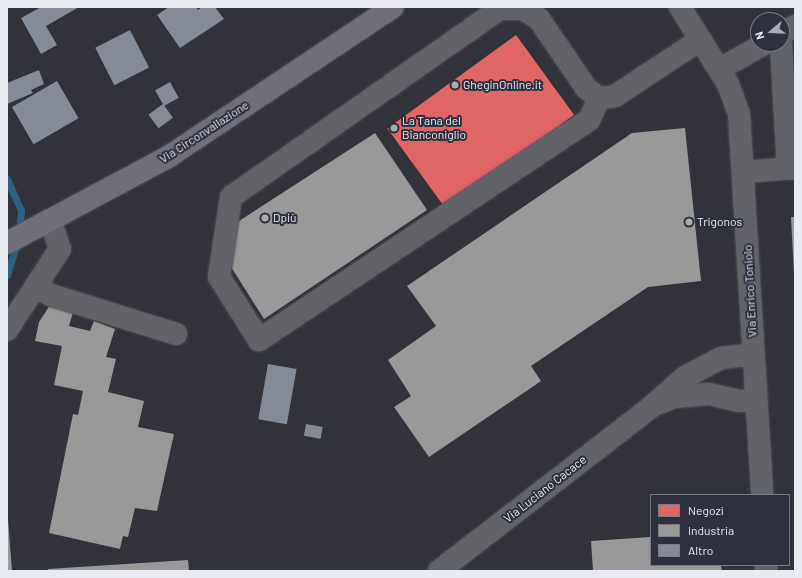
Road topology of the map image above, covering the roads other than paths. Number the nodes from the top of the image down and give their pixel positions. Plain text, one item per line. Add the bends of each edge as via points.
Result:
1 (393, 7) edge
2 (680, 7) edge
3 (700, 40) junction
4 (750, 52) edge
5 (782, 52) edge
6 (720, 69) junction
7 (600, 98) junction
8 (791, 169) edge
9 (744, 172) junction
10 (47, 222) junction
11 (7, 243) edge
12 (35, 287) junction
13 (7, 330) edge
14 (176, 334) dead end
15 (753, 354) junction
16 (756, 400) junction
17 (651, 407) junction
18 (762, 494) edge
19 (439, 571) edge

1 - 10 main road, Via Circonvallazione via 168,156
2 - 3 street, Via Enrico Toniolo
3 - 6 street, Via Enrico Toniolo
3 - 7 street via 615,96
4 - 6 street
5 - 8 street
6 - 9 street, Via Enrico Toniolo via 739,114
7 - 7 street via 586,88 539,19 523,9 499,9 231,197 219,277 259,340 589,120
8 - 9 street
9 - 15 street, Via Enrico Toniolo
10 - 11 main road, Via Circonvallazione
10 - 12 street via 60,249
12 - 13 street
12 - 14 street via 51,295
15 - 16 street, Via Enrico Toniolo
15 - 17 street, Via Luciano Cacace via 721,358 685,377
16 - 17 street, Via Luciano Cacace via 739,401 709,394 690,394
16 - 18 street, Via Enrico Toniolo
17 - 19 street, Via Luciano Cacace

